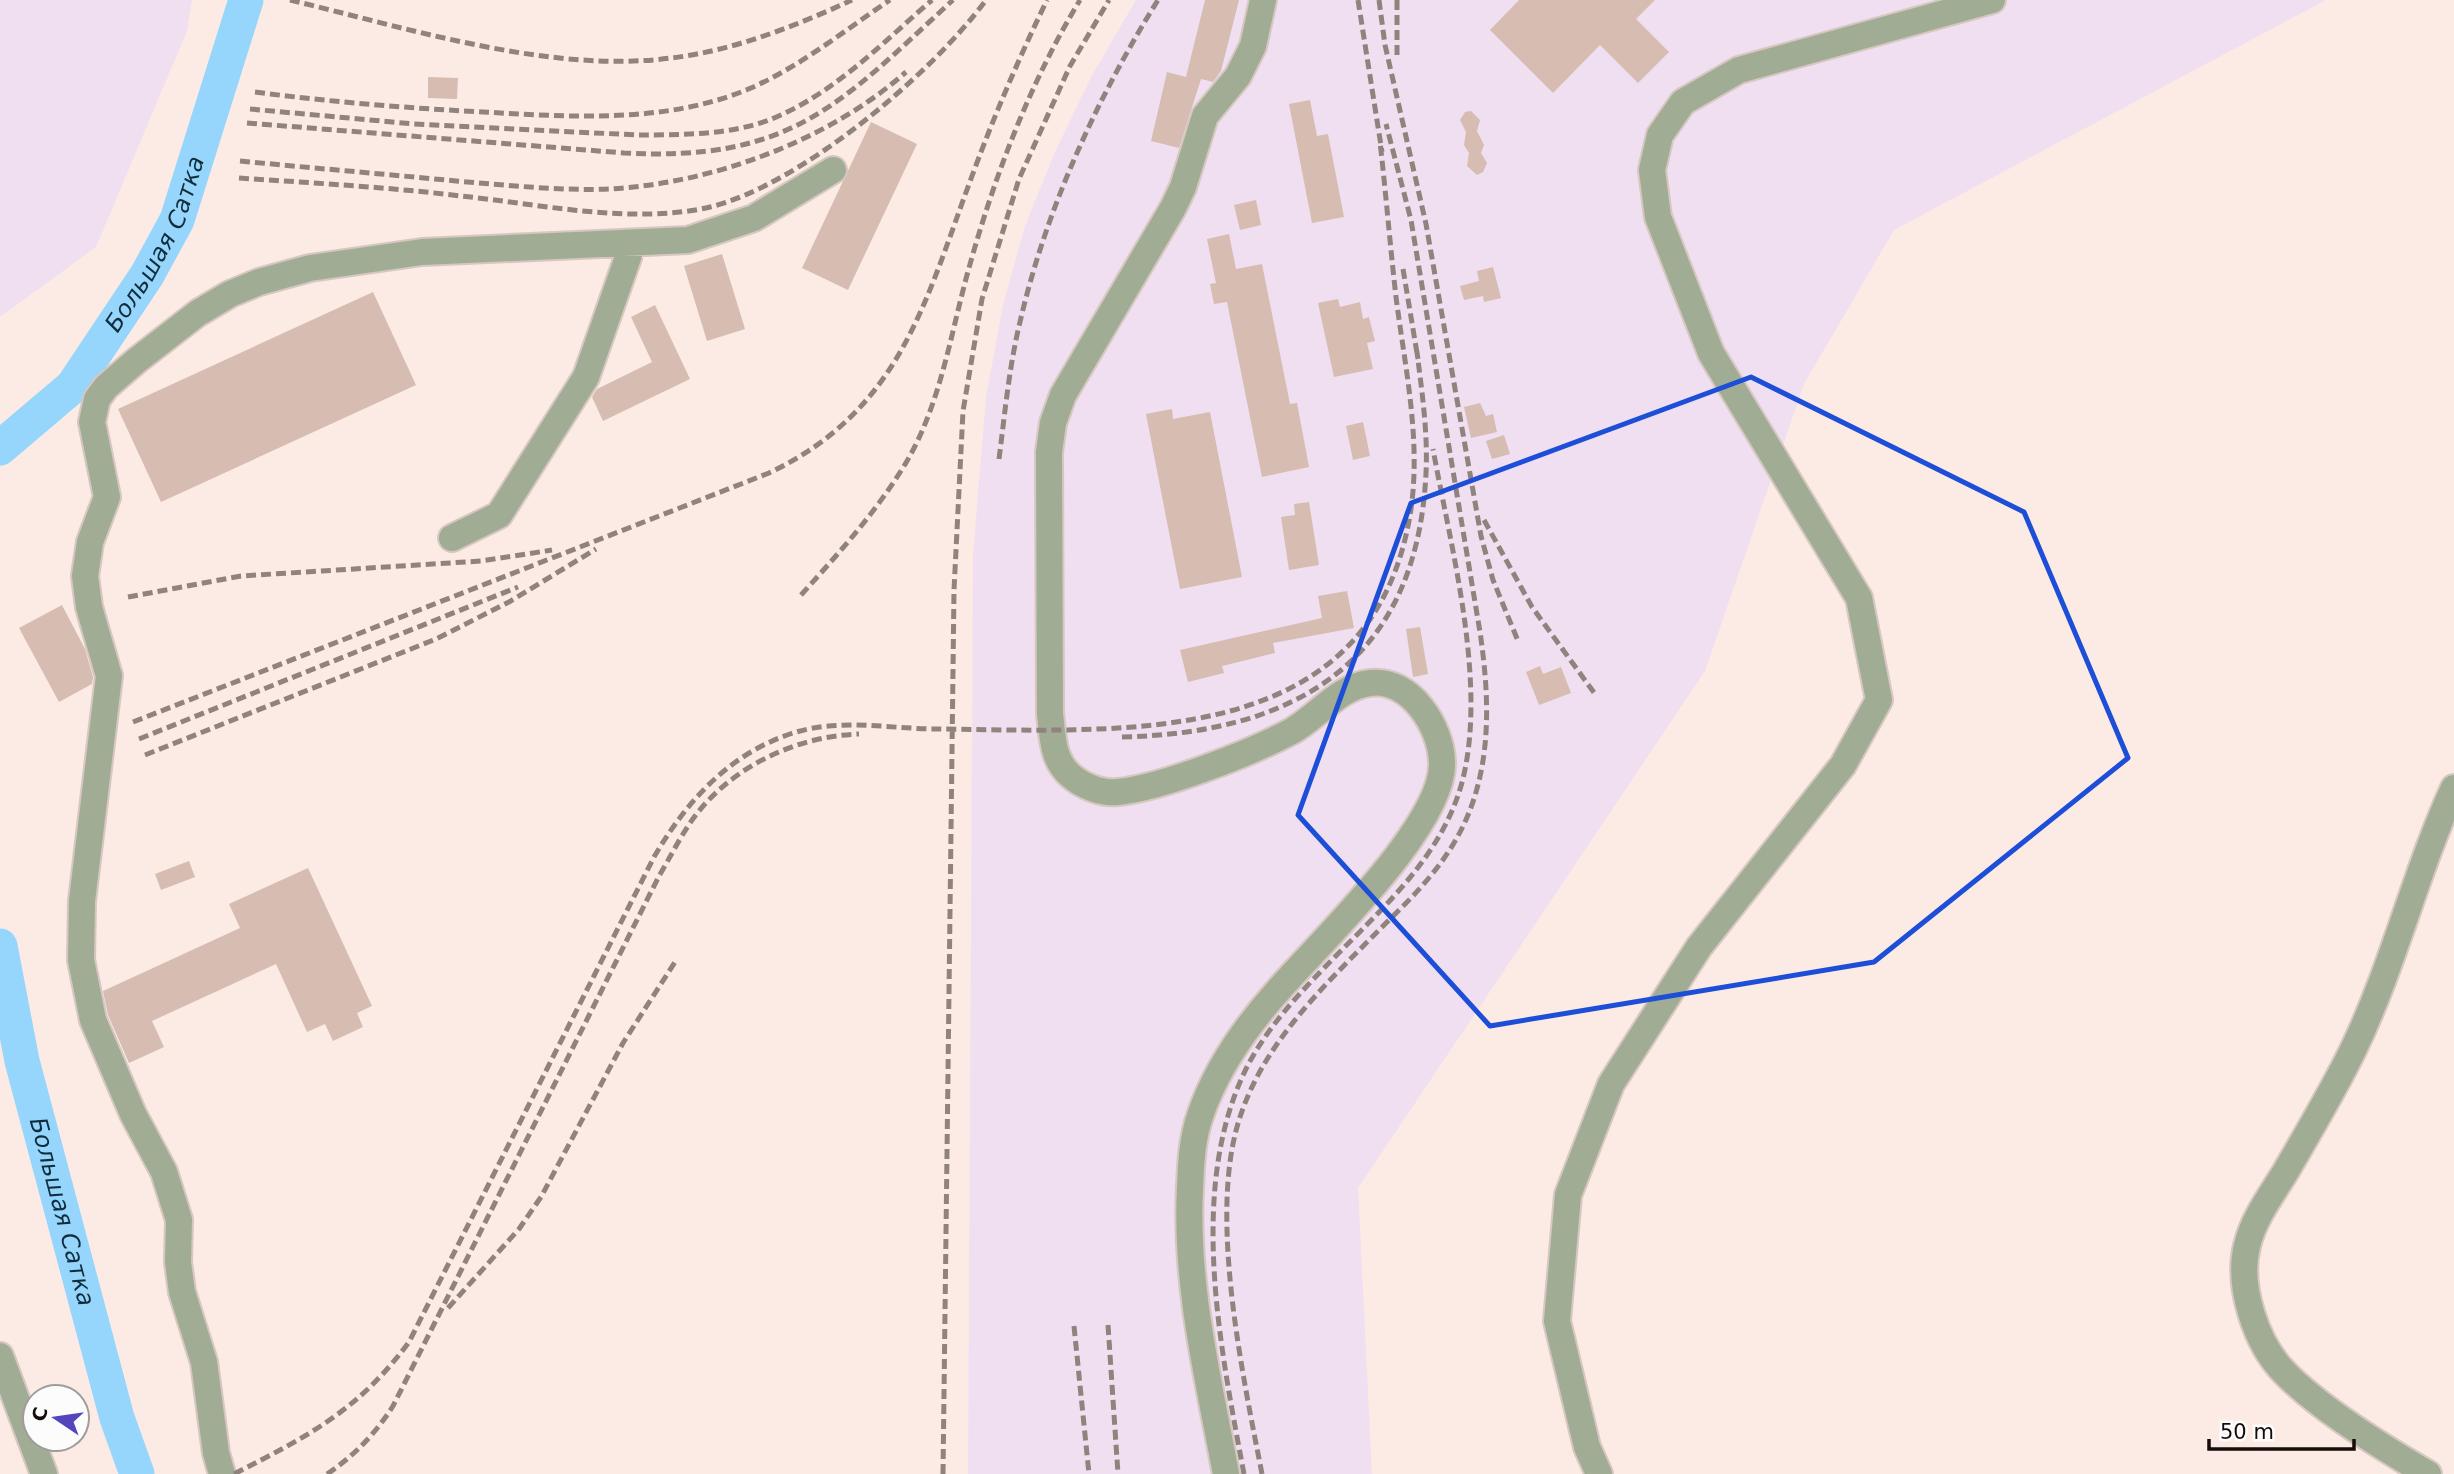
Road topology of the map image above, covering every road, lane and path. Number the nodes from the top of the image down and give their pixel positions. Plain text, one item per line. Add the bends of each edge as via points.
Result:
1 (1263, 0) edge
2 (1992, 0) edge
3 (833, 170) dead end
4 (633, 243) junction
5 (452, 538) dead end
6 (2454, 788) edge
7 (0, 1356) edge
8 (44, 1474) edge
9 (222, 1474) edge
10 (1226, 1474) edge
11 (1599, 1474) edge
12 (2428, 1474) edge

1 - 10 lane via 1250,53 1238,76 1205,116 1173,208 1063,396 1053,423 1049,464 1051,714 1054,752 1069,775 1100,791 1118,793 1140,787 1290,732 1348,691 1369,683 1396,688 1418,704 1433,726 1441,750 1439,790 1427,813 1355,906 1253,1021 1217,1077 1199,1118 1191,1164 1187,1245
2 - 11 lane via 1738,70 1683,103 1660,135 1652,170 1658,217 1691,303 1711,353 1858,598 1879,700 1843,765 1699,947 1611,1084 1567,1195 1557,1321 1587,1447
3 - 4 lane via 784,202 720,231 688,240
4 - 5 lane via 586,377 499,514
4 - 9 lane via 398,254 310,268 259,282 198,313 97,399 92,422 107,497 90,542 85,576 109,676 82,901 81,960 98,1033 173,1198 179,1220 182,1292 204,1362
6 - 12 lane via 2353,1050 2259,1216 2247,1245 2244,1278 2253,1316 2283,1371 2313,1399
7 - 8 lane

